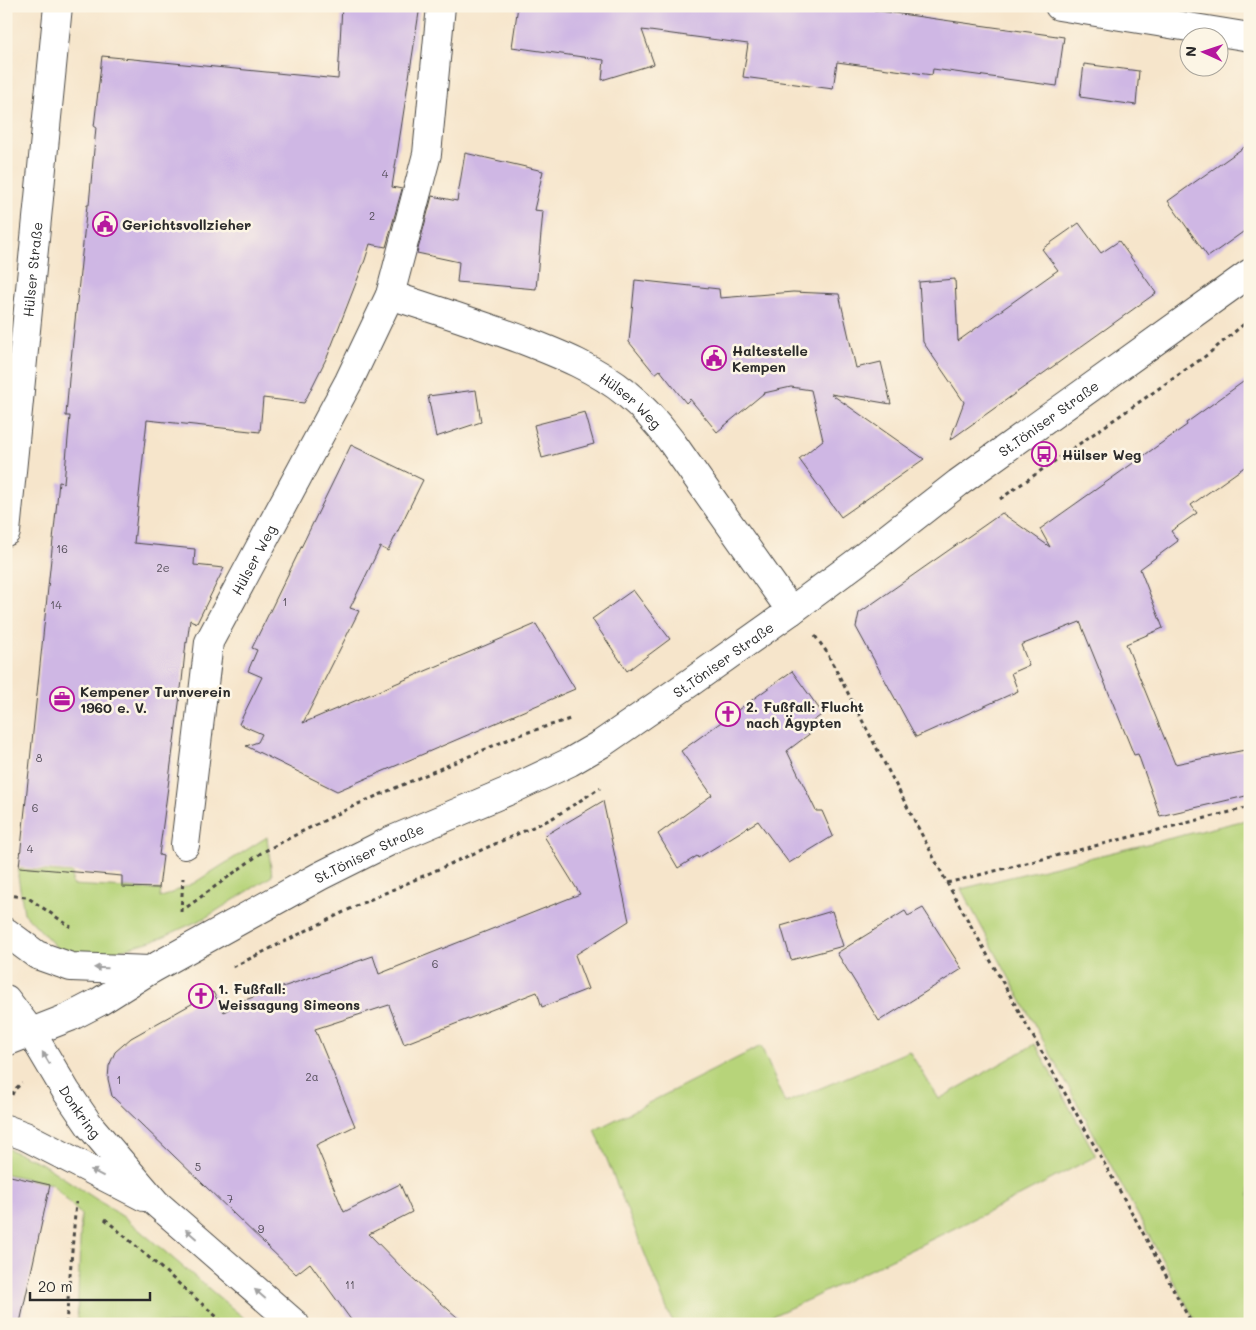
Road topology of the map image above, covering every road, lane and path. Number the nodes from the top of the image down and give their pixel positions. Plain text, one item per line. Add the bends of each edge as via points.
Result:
1 (58, 6) edge
2 (441, 6) edge
3 (1058, 6) edge
4 (1250, 37) edge
5 (1250, 273) edge
6 (390, 295) junction
7 (6, 532) edge
8 (791, 611) junction
9 (575, 717) dead end
10 (1250, 808) edge
11 (185, 845) joint
12 (947, 883) junction
13 (6, 895) edge
14 (181, 911) junction
15 (173, 916) dead end
16 (73, 929) dead end
17 (6, 932) edge
18 (178, 954) junction
19 (150, 970) junction
20 (6, 999) edge
21 (18, 1037) edge
22 (6, 1129) edge
23 (77, 1194) dead end
24 (156, 1203) junction
25 (99, 1213) dead end
26 (66, 1324) edge
27 (225, 1324) edge
28 (295, 1324) edge
29 (1192, 1324) edge

1 - 7 main road, Hülser Straße
2 - 6 main road, Hülser Weg via 427,154
3 - 4 main road
5 - 8 main road, St.Töniser Straße via 958,483
6 - 8 main road, Hülser Weg via 560,354 626,393 650,414 671,441
6 - 11 main road, Hülser Weg via 349,381 209,642
8 - 12 path via 826,651
8 - 18 main road, St.Töniser Straße via 651,710 570,762 390,841
9 - 14 path via 516,736 305,830 261,853
10 - 12 path
11 - 14 path
12 - 29 path
13 - 16 path via 26,897
14 - 15 path
14 - 18 path
19 -> 17 main road via 71,967 37,955
18 - 19 main road, St.Töniser Straße
19 - 21 main road, St.Töniser Straße via 70,1017
20 - 21 main road
24 -> 21 main road, Donkring
24 -> 22 main road, Donkring
23 - 26 path
28 -> 24 main road, Donkring
25 - 27 path

